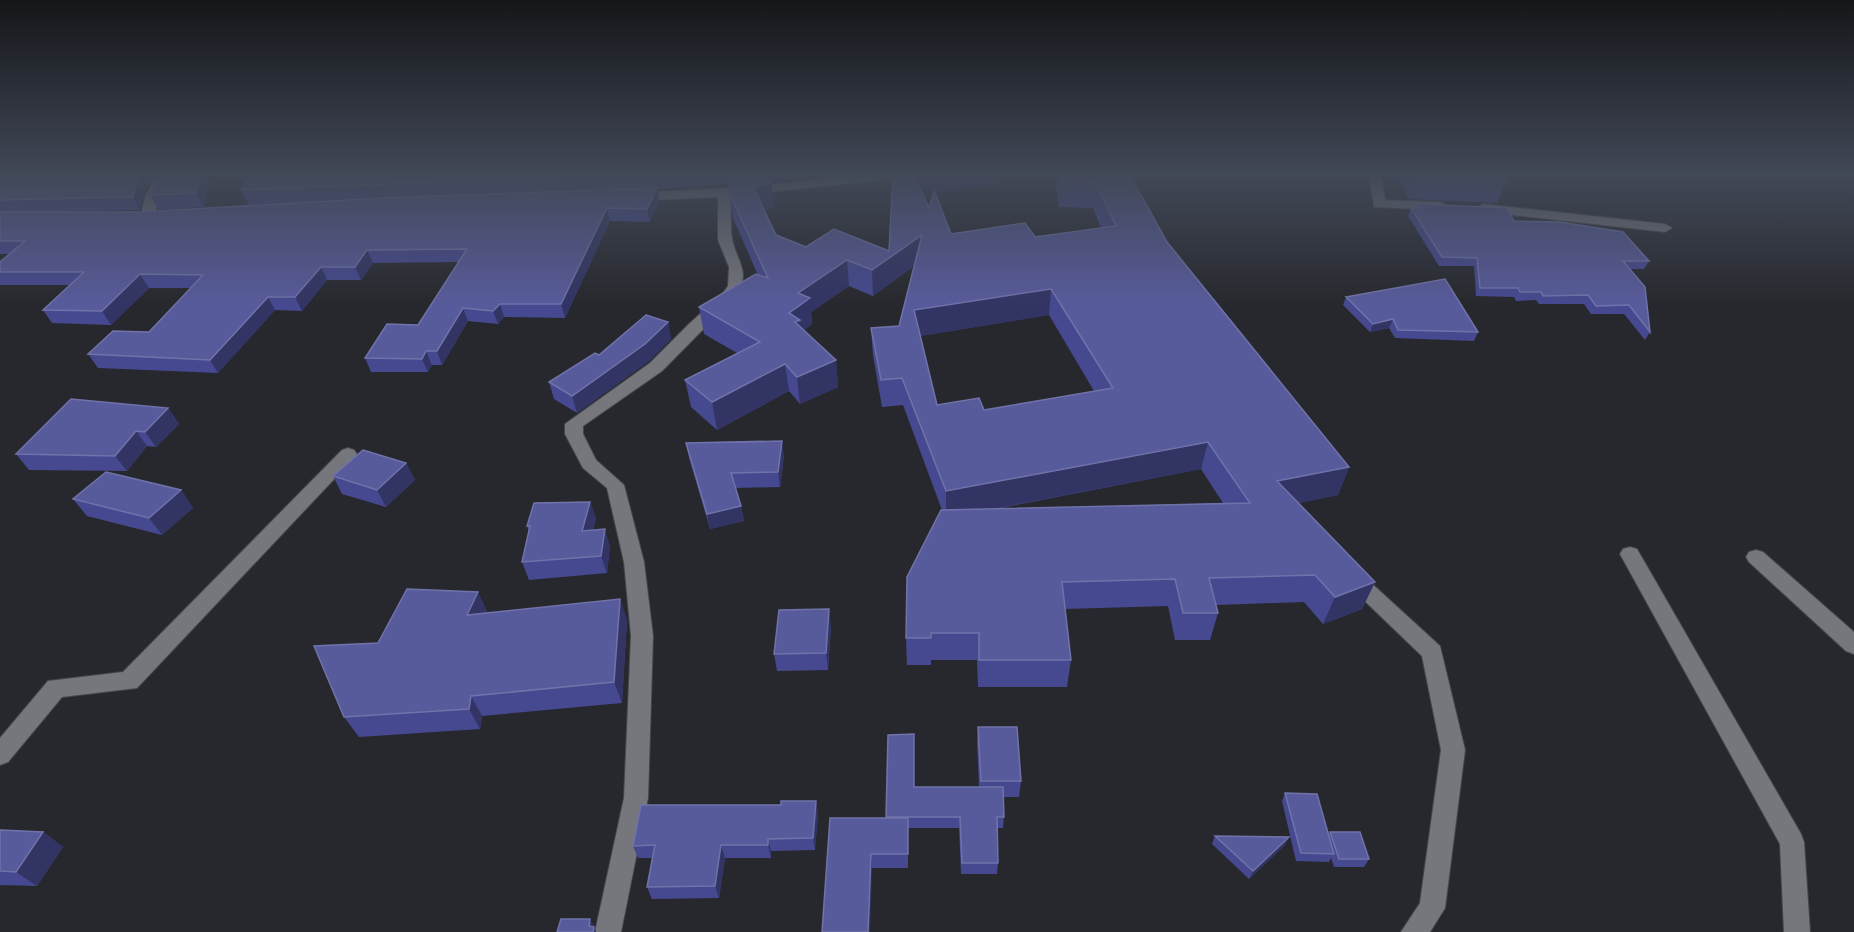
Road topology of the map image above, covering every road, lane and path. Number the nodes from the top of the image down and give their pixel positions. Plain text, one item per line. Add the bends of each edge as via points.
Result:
1 (725, 218) edge
2 (1587, 218) edge
3 (1665, 228) dead end
4 (348, 454) dead end
5 (1630, 554) dead end
6 (1756, 557) dead end
7 (1342, 567) edge
8 (1854, 645) edge
9 (0, 755) edge
10 (608, 932) edge
11 (1414, 932) edge
12 (1797, 932) edge

1 - 10 street via 725,240 736,267 735,286 729,296 656,367 574,424 574,434 590,464 615,485 634,562 642,636 636,798
2 - 3 street
4 - 9 street via 129,681 56,688
5 - 12 street via 1792,842
6 - 8 street
7 - 11 street via 1432,652 1453,750 1432,908

